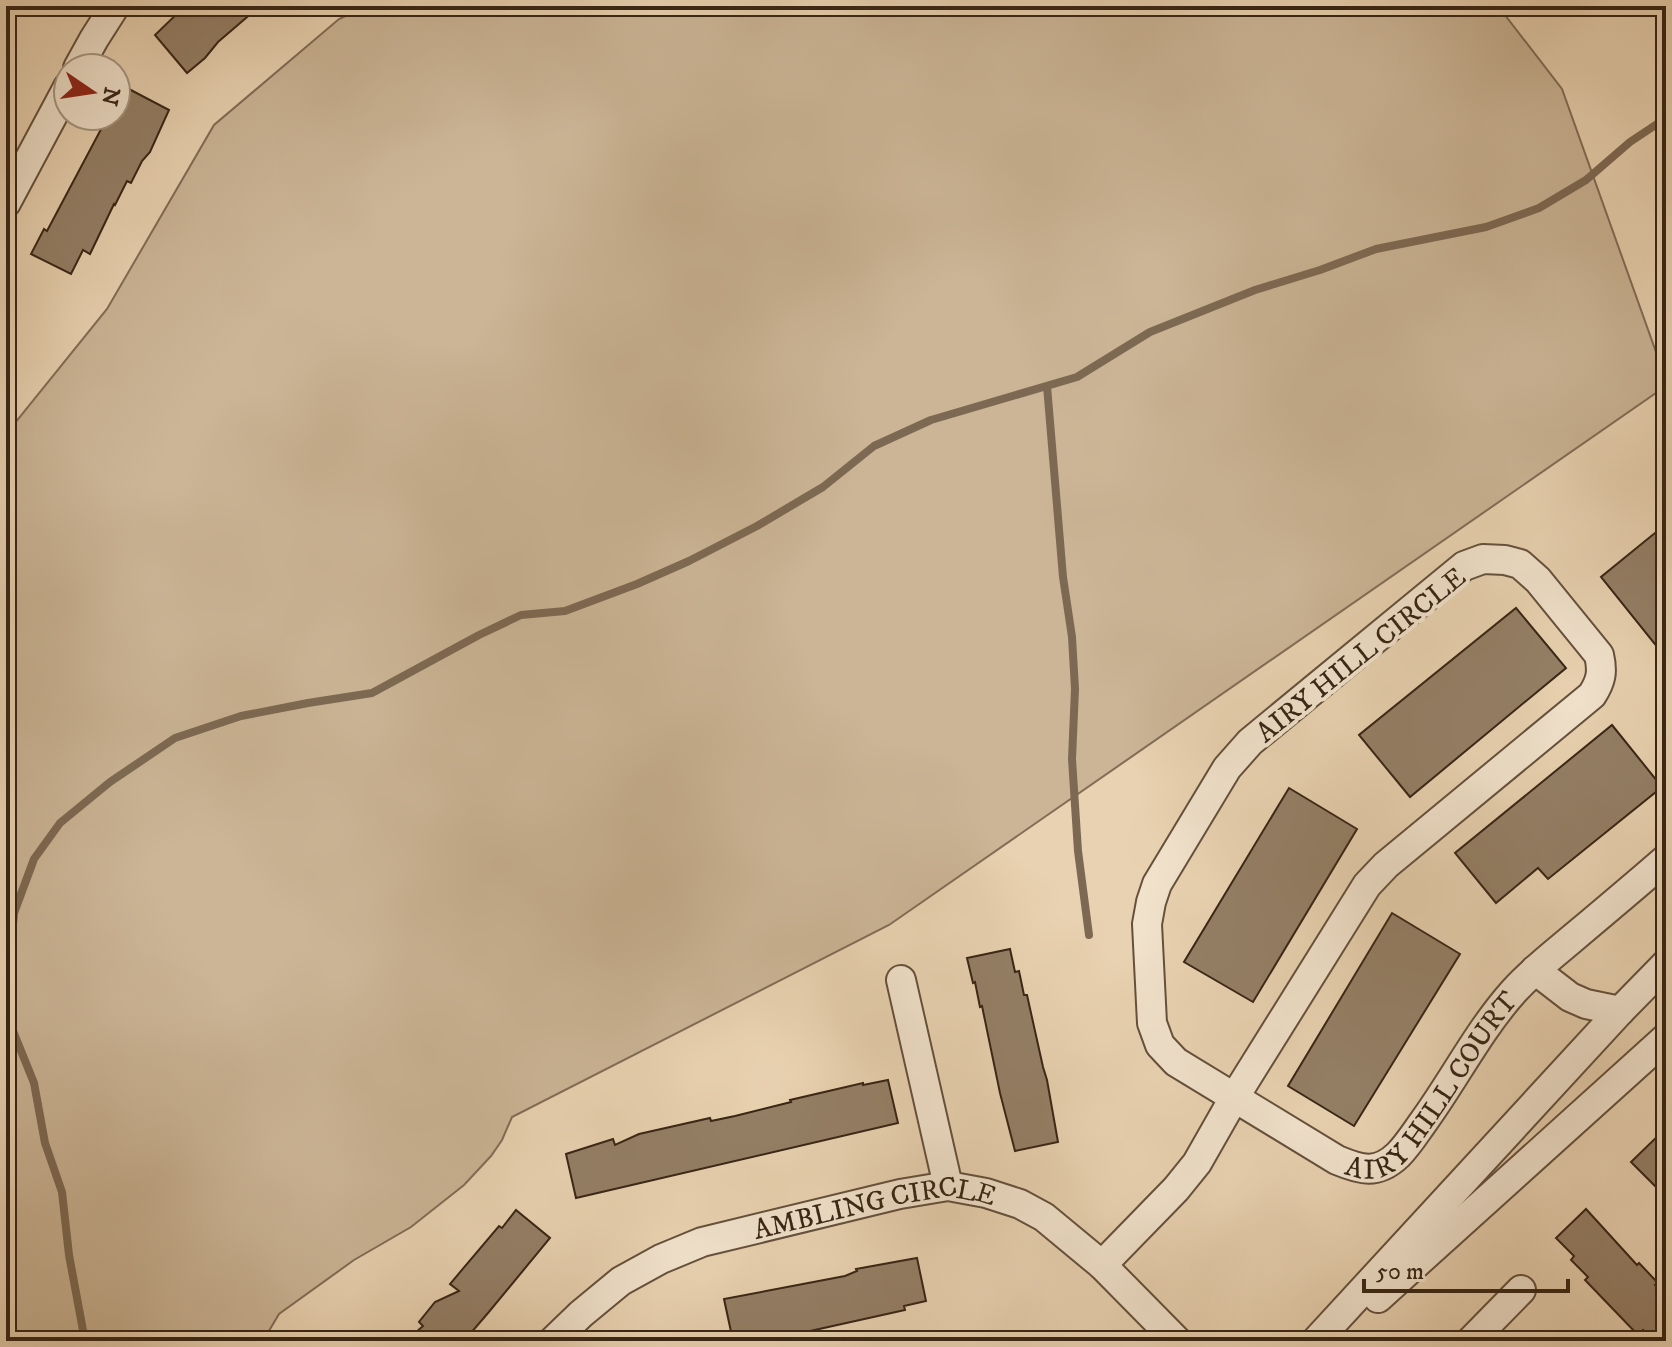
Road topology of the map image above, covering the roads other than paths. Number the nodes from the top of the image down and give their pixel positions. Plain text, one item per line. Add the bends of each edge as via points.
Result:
1 (115, 6) edge
2 (87, 52) edge
3 (52, 117) edge
4 (6, 203) edge
5 (1666, 859) edge
6 (1666, 964) edge
7 (1535, 970) junction
8 (901, 980) dead end
9 (1620, 1011) junction
10 (1666, 1038) edge
11 (1234, 1098) junction
12 (948, 1186) junction
13 (1102, 1265) junction
14 (1521, 1290) dead end
15 (553, 1341) edge
16 (1177, 1341) edge
17 (1316, 1341) edge
18 (1330, 1341) edge
19 (1471, 1341) edge

1 - 2 street
3 - 4 street
5 - 7 street, AIRY HILL COURT
6 - 9 street
7 - 9 street, AIRY HILL COURT via 1570,997
7 - 11 street, AIRY HILL COURT via 1495,1015 1398,1155 1382,1166 1368,1170 1337,1160
8 - 12 street
9 - 17 street
10 - 18 street
11 - 11 street, AIRY HILL CIRCLE via 1367,885 1592,695 1600,681 1599,655 1520,564 1483,559 1464,566 1250,742 1227,768 1157,884 1147,924 1152,1023 1160,1045 1176,1062
11 - 13 street, AIRY HILL CIRCLE via 1197,1163
12 - 13 street, AMBLING CIRCLE via 1020,1204
12 - 15 street, AMBLING CIRCLE via 702,1242 621,1281
13 - 16 street, AMBLING CIRCLE
14 - 19 street

